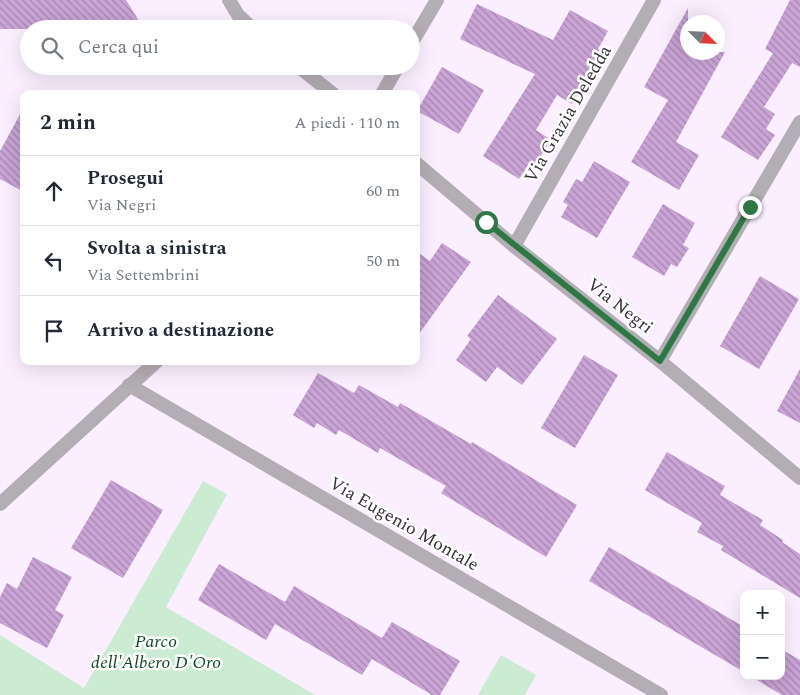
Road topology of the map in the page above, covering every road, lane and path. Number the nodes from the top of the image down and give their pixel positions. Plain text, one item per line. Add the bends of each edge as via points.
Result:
1 (229, 0) edge
2 (437, 0) edge
3 (654, 0) edge
4 (243, 20) edge
5 (420, 29) edge
6 (309, 75) edge
7 (393, 75) edge
8 (328, 90) edge
9 (384, 90) edge
10 (800, 122) edge
11 (420, 166) edge
12 (514, 246) junction
13 (660, 361) junction
14 (152, 365) edge
15 (129, 385) junction
16 (800, 478) edge
17 (0, 504) edge
18 (661, 695) edge

1 - 4 street
2 - 5 street
3 - 12 street, Via Grazia Deledda
6 - 8 street
7 - 9 street
10 - 13 street
11 - 12 street, Via Negri
12 - 13 street, Via Negri
13 - 16 street, Via Negri
14 - 15 street
15 - 17 street
15 - 18 street, Via Eugenio Montale

